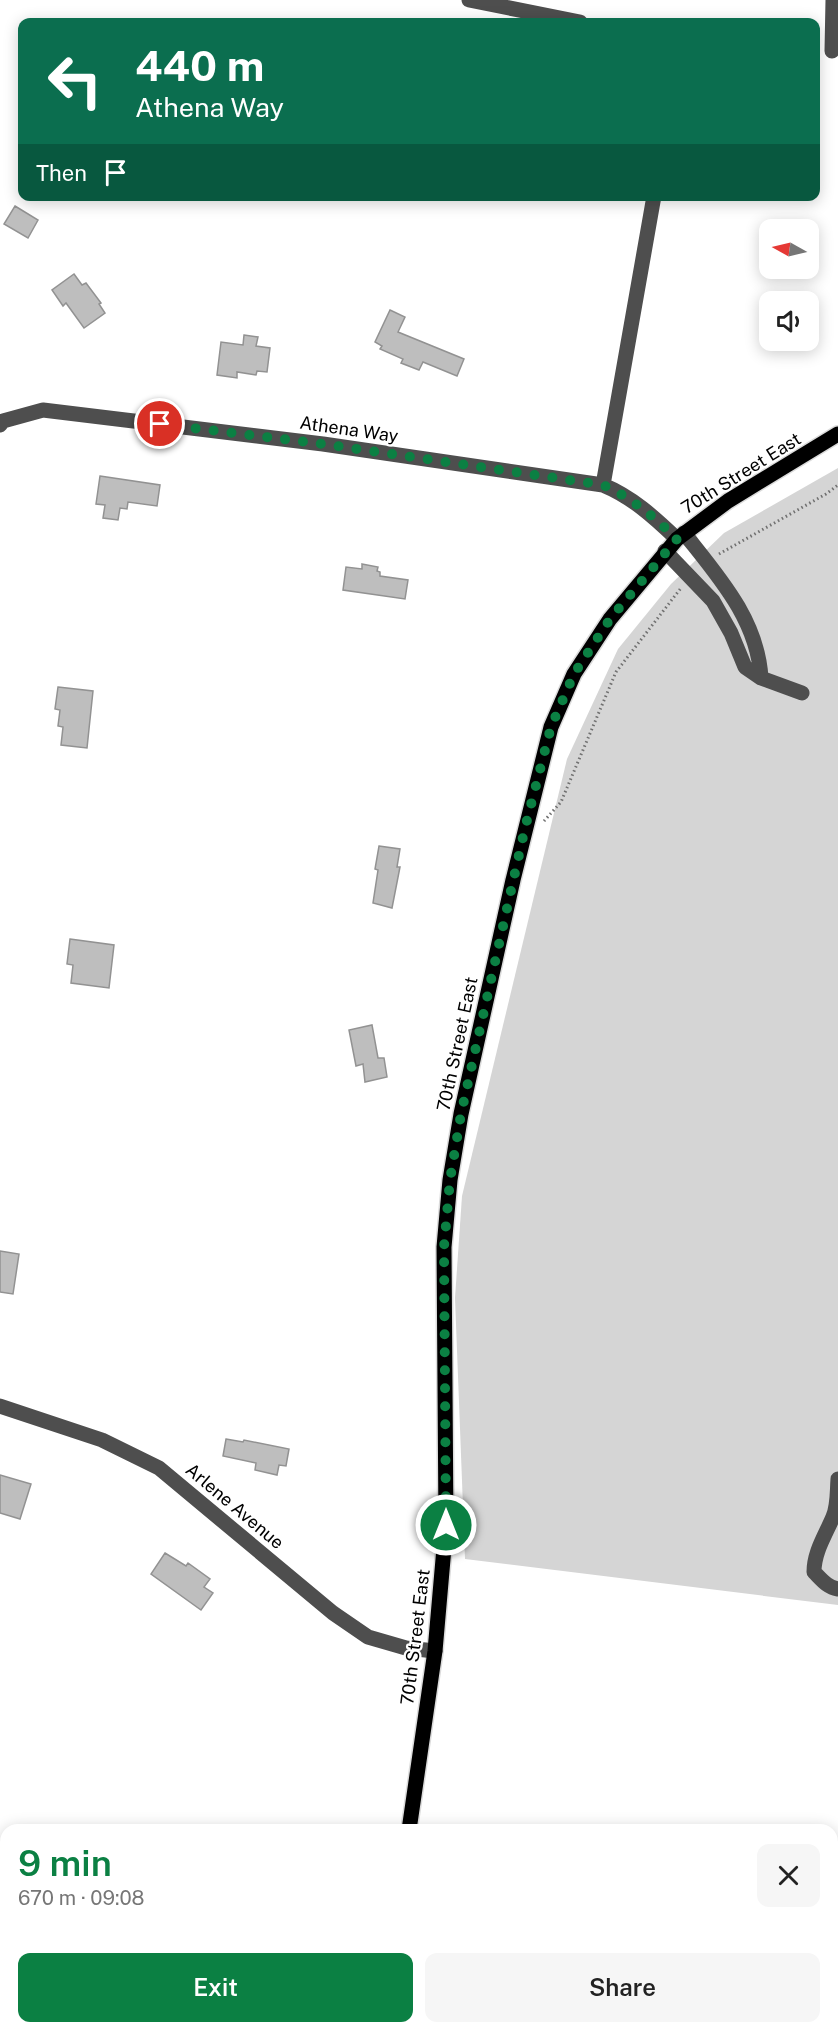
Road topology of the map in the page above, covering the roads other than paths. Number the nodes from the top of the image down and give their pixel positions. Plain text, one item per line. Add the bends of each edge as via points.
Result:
1 (469, 0) edge
2 (833, 0) edge
3 (560, 18) edge
4 (820, 50) edge
5 (835, 51) edge
6 (653, 201) edge
7 (0, 425) edge
8 (838, 434) edge
9 (603, 485) junction
10 (681, 536) junction
11 (665, 551) junction
12 (761, 678) junction
13 (802, 693) dead end
14 (0, 1406) edge
15 (838, 1479) edge
16 (838, 1589) edge
17 (435, 1651) junction
18 (410, 1824) edge

1 - 3 street
2 - 5 street
4 - 5 street
6 - 9 street
7 - 9 street, Athena Way via 43,410 323,444
8 - 10 main road, 70th Street East via 746,490
9 - 10 street, Athena Way via 621,493
10 - 11 main road, 70th Street East
10 - 12 street, Athena Way via 735,600 746,620 760,662
11 - 12 street via 713,601 745,667
11 - 17 main road, 70th Street East via 610,619 574,674 551,727 461,1114 444,1247 446,1525
12 - 13 street
14 - 17 street, Arlene Avenue via 102,1440 159,1468 368,1637
15 - 16 street via 836,1508 814,1565 814,1572 829,1587
17 - 18 main road, 70th Street East

